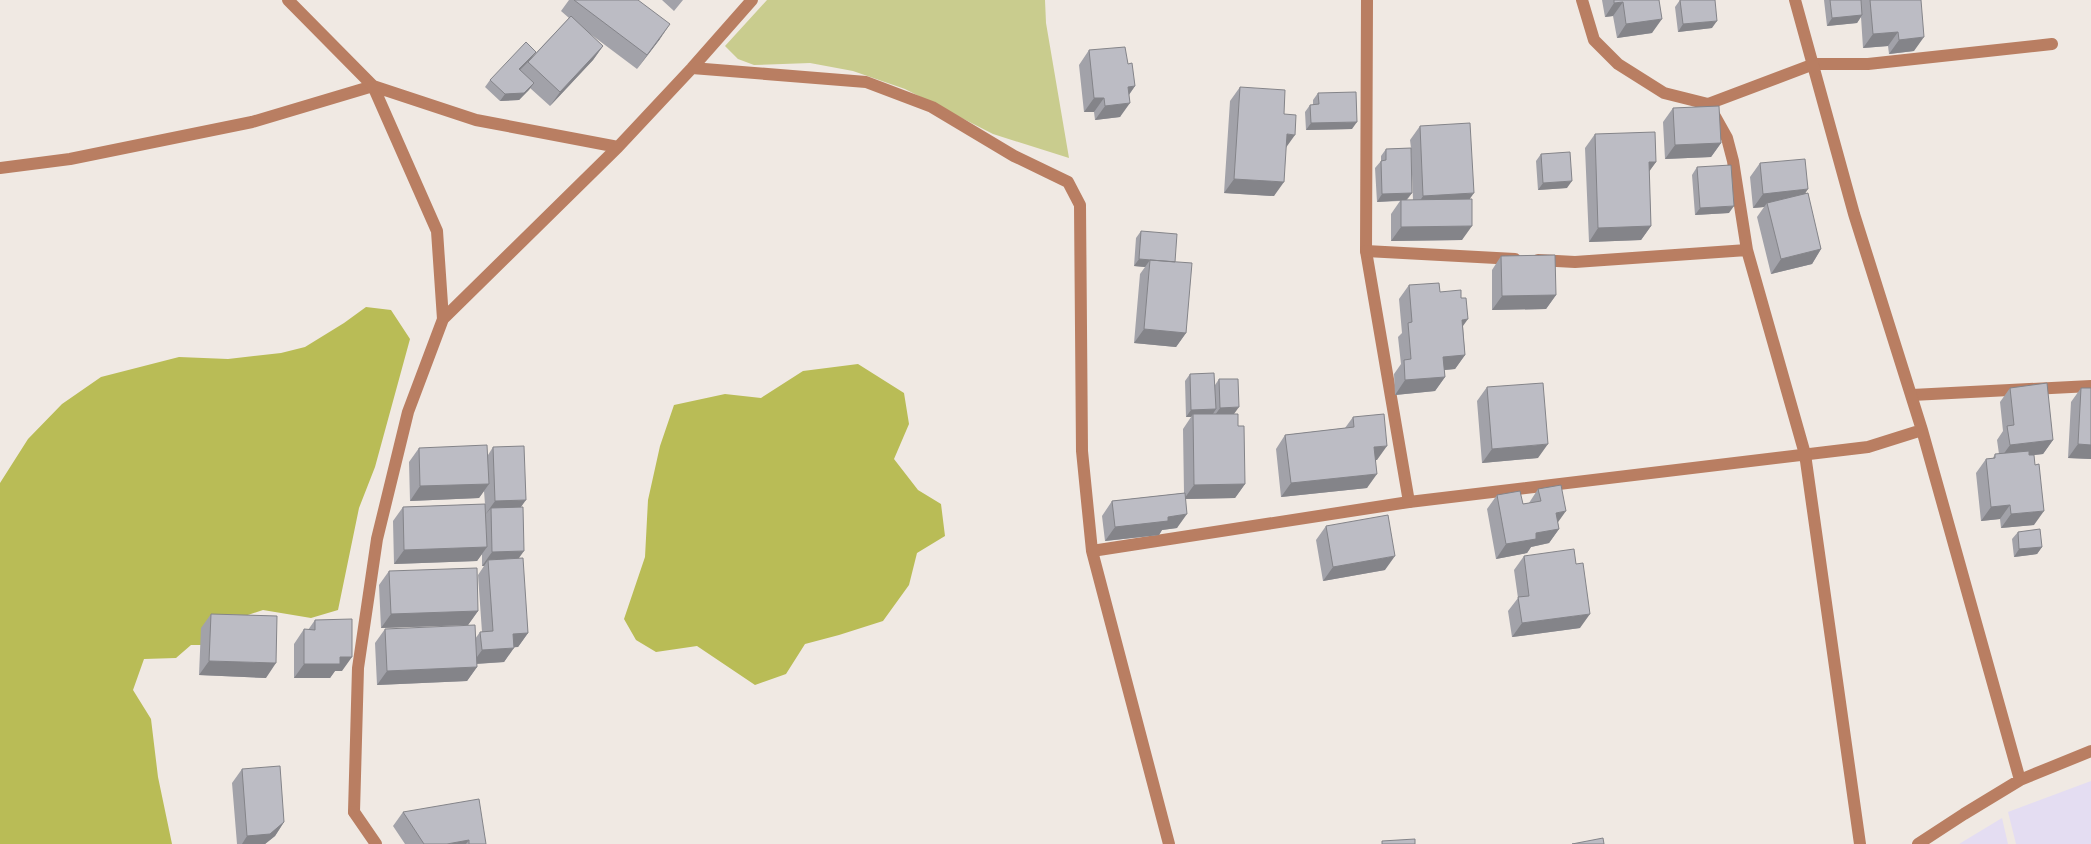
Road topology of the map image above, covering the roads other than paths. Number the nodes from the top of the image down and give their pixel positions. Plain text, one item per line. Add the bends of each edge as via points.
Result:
1 (288, 0) edge
2 (752, 0) edge
3 (1367, 0) edge
4 (1582, 0) edge
5 (1795, 0) edge
6 (2052, 44) dead end
7 (1814, 64) junction
8 (692, 68) junction
9 (373, 86) junction
10 (1708, 104) junction
11 (618, 147) junction
12 (0, 168) edge
13 (1747, 250) junction
14 (1366, 251) junction
15 (443, 319) junction
16 (2091, 386) edge
17 (1912, 395) junction
18 (1922, 430) junction
19 (1805, 454) junction
20 (1409, 502) junction
21 (1092, 551) junction
22 (2091, 751) edge
23 (2020, 780) junction
24 (376, 844) edge
25 (1169, 844) edge
26 (1860, 844) edge
27 (1918, 844) edge

1 - 9 street
2 - 8 street
3 - 14 street
4 - 10 street via 1594,40 1618,64 1664,93
5 - 7 street
6 - 7 street via 1868,64
7 - 10 street
7 - 17 street via 1854,214
8 - 11 street
8 - 21 street via 866,82 932,107 1014,156 1068,182 1080,205 1082,451
9 - 11 street via 476,120
9 - 12 street via 252,122 70,160
9 - 15 street via 437,232
10 - 13 street via 1727,138 1734,161
11 - 15 street
13 - 14 street via 1575,262
13 - 19 street
14 - 20 street
15 - 24 street via 408,412 377,539 358,668 354,812
16 - 17 street
17 - 18 street
18 - 19 street via 1868,447
18 - 23 street
19 - 20 street
19 - 26 street
20 - 21 street
21 - 25 street
22 - 23 street
23 - 27 street

